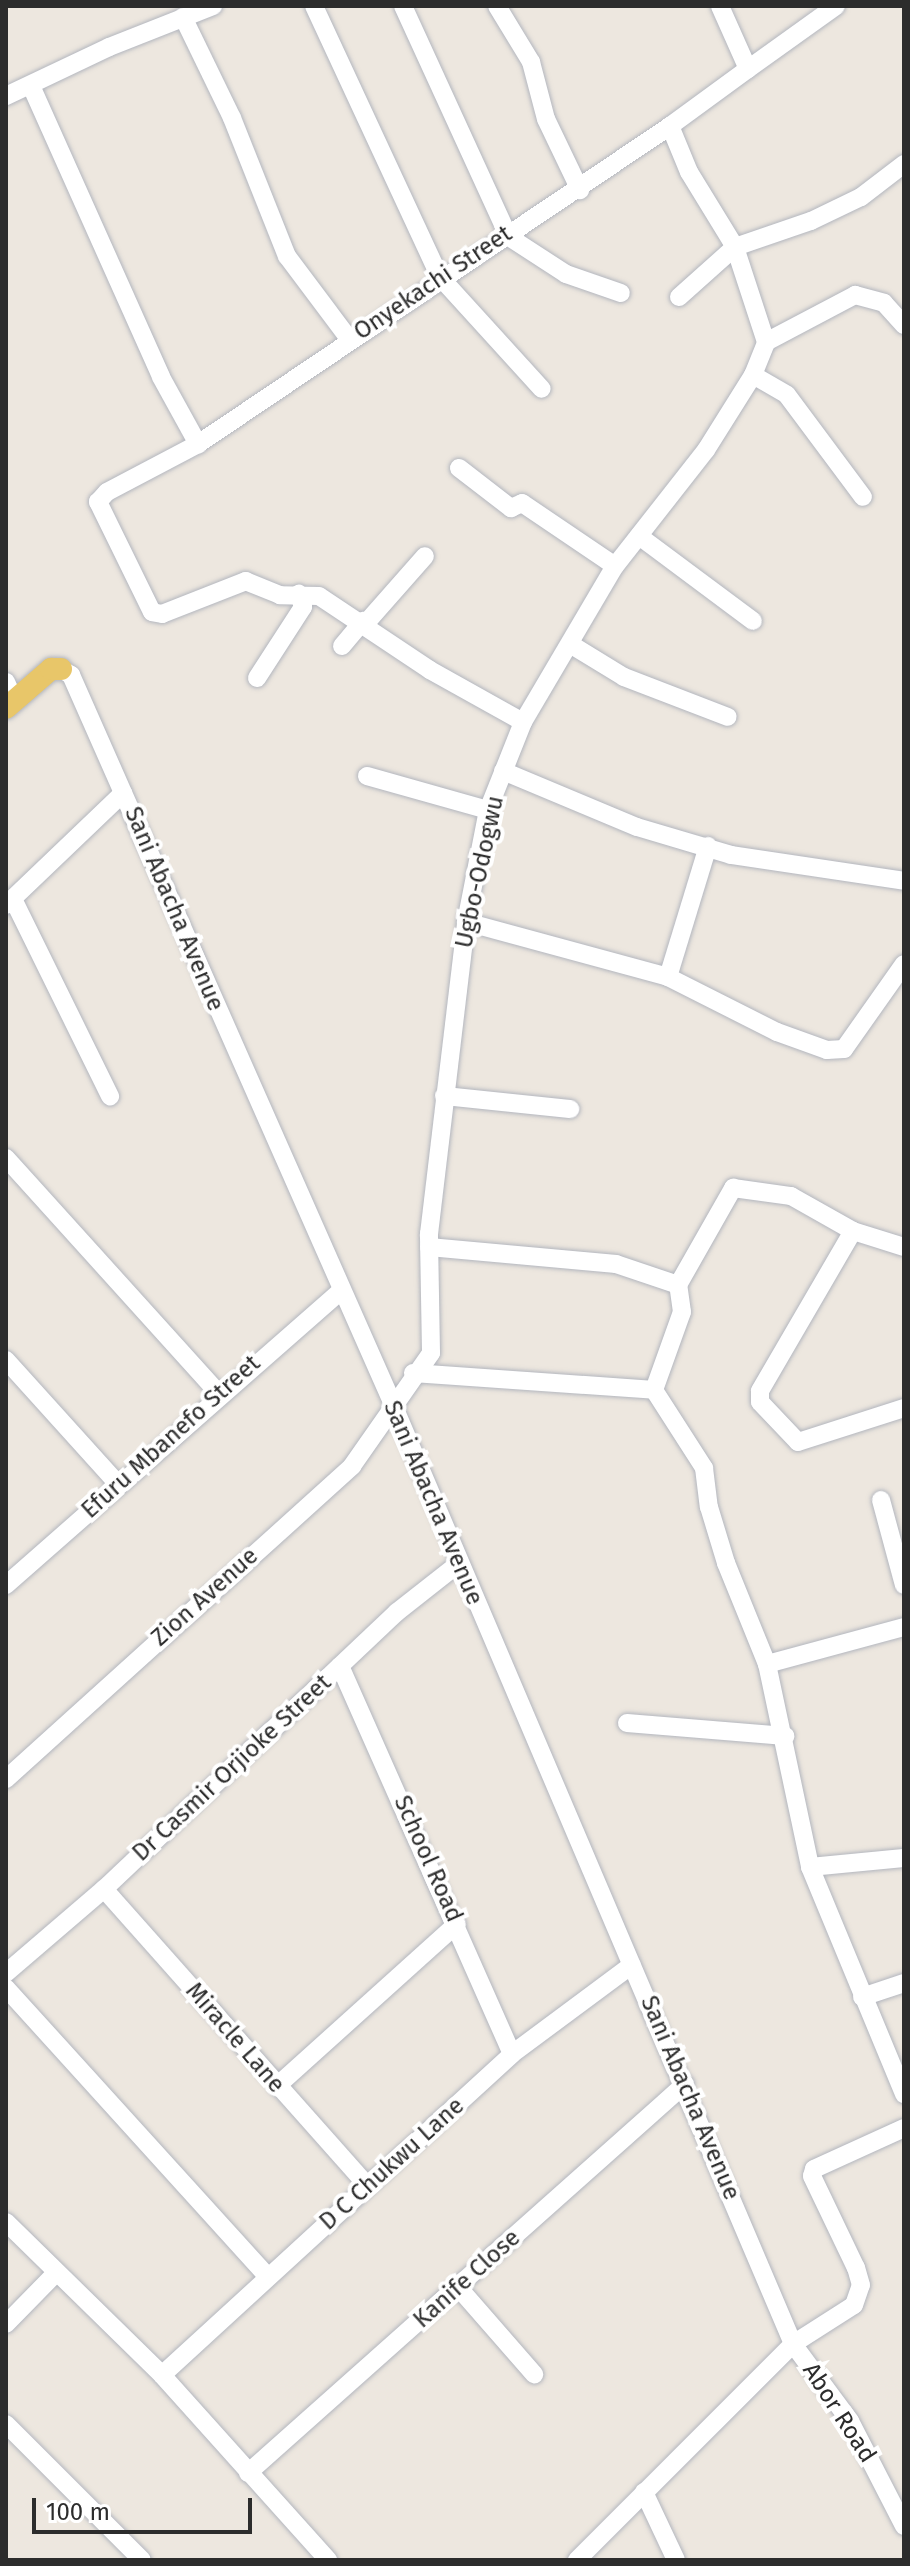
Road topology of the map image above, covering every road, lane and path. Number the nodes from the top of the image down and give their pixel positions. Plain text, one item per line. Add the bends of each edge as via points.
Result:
1 (213, 6) edge
2 (314, 6) edge
3 (403, 6) edge
4 (497, 6) edge
5 (720, 6) edge
6 (836, 6) edge
7 (183, 17) junction
8 (748, 69) junction
9 (32, 88) junction
10 (6, 96) edge
11 (670, 126) junction
12 (904, 164) edge
13 (580, 190) junction
14 (507, 233) junction
15 (735, 247) junction
16 (440, 277) junction
17 (621, 293) dead end
18 (679, 297) dead end
19 (904, 325) edge
20 (349, 339) junction
21 (765, 347) junction
22 (753, 375) junction
23 (542, 389) dead end
24 (198, 444) junction
25 (459, 468) dead end
26 (863, 497) dead end
27 (639, 536) junction
28 (425, 556) dead end
29 (615, 566) junction
30 (299, 594) junction
31 (753, 621) dead end
32 (364, 622) junction
33 (570, 644) junction
34 (342, 646) dead end
35 (61, 669) joint
36 (257, 678) dead end
37 (9, 697) edge
38 (728, 717) dead end
39 (523, 722) junction
40 (503, 771) junction
41 (367, 776) dead end
42 (123, 793) junction
43 (488, 810) junction
44 (708, 846) junction
45 (904, 881) edge
46 (9, 902) edge
47 (466, 922) junction
48 (904, 964) edge
49 (668, 977) junction
50 (110, 1096) dead end
51 (444, 1096) junction
52 (570, 1109) dead end
53 (6, 1158) edge
54 (853, 1231) junction
55 (429, 1247) junction
56 (904, 1247) edge
57 (678, 1285) junction
58 (340, 1292) junction
59 (6, 1360) edge
60 (413, 1373) junction
61 (654, 1390) junction
62 (219, 1394) junction
63 (904, 1408) edge
64 (395, 1409) junction
65 (117, 1483) junction
66 (881, 1500) dead end
67 (458, 1564) junction
68 (9, 1577) edge
69 (904, 1585) edge
70 (904, 1627) edge
71 (767, 1664) junction
72 (340, 1666) junction
73 (627, 1723) dead end
74 (785, 1736) junction
75 (6, 1779) edge
76 (904, 1858) edge
77 (810, 1867) junction
78 (104, 1889) junction
79 (457, 1924) junction
80 (632, 1965) junction
81 (6, 1973) edge
82 (904, 1983) edge
83 (6, 1988) edge
84 (862, 1997) junction
85 (512, 2054) junction
86 (685, 2084) junction
87 (277, 2086) junction
88 (904, 2094) edge
89 (904, 2128) edge
90 (368, 2186) junction
91 (6, 2222) edge
92 (56, 2273) junction
93 (268, 2277) junction
94 (458, 2287) junction
95 (6, 2324) edge
96 (793, 2344) junction
97 (534, 2374) dead end
98 (162, 2375) junction
99 (6, 2424) edge
100 (248, 2473) junction
101 (644, 2492) junction
102 (904, 2526) edge
103 (142, 2560) edge
104 (328, 2560) edge
105 (577, 2560) edge
106 (676, 2560) edge

1 - 7 street
2 - 16 street
3 - 14 street
4 - 13 street via 531,62 546,119
5 - 8 street
6 - 8 street, Onyekachi Street
7 - 9 street via 109,47
7 - 20 street via 232,118 287,256
8 - 11 street, Onyekachi Street
9 - 10 street
9 - 24 street via 161,377
11 - 13 street, Onyekachi Street
11 - 15 street via 689,172
12 - 15 street via 861,197
13 - 14 street, Onyekachi Street
14 - 16 street, Onyekachi Street
14 - 17 street via 543,262
15 - 18 street
15 - 21 street
16 - 20 street, Onyekachi Street
16 - 23 street
19 - 21 street via 884,303 855,295
20 - 24 street, Onyekachi Street
21 - 22 street, Ugbo-Odogwu
22 - 26 street via 787,395
22 - 27 street, Ugbo-Odogwu via 706,450
24 - 30 street, Onyekachi Street via 107,492 98,502 144,603 162,614 246,581 280,595
25 - 29 street via 511,508 522,503
27 - 29 street, Ugbo-Odogwu
27 - 31 street
28 - 32 street
29 - 33 street, Ugbo-Odogwu
30 - 32 street via 331,600
30 - 36 street via 303,607
32 - 34 street
32 - 39 street via 430,670
33 - 38 street via 624,677
33 - 39 street, Ugbo-Odogwu
35 - 37 main road via 51,669
35 - 42 street, Sani Abacha Avenue via 71,675
39 - 40 street, Ugbo-Odogwu
40 - 43 street, Ugbo-Odogwu
40 - 44 street via 637,827
41 - 43 street
42 - 46 street
42 - 58 street, Sani Abacha Avenue
43 - 47 street, Ugbo-Odogwu
44 - 45 street via 731,855
44 - 49 street
46 - 50 street
47 - 49 street
47 - 51 street, Ugbo-Odogwu
48 - 49 street via 844,1049 827,1050 777,1032
51 - 52 street
51 - 55 street, Ugbo-Odogwu
53 - 62 street
54 - 56 street
54 - 57 street via 791,1196 733,1188
54 - 63 street via 760,1391 760,1402 798,1442
55 - 57 street via 616,1264
55 - 60 street, Ugbo-Odogwu via 433,1344
57 - 61 street via 682,1312
58 - 62 street, Efuru Mbanefo Street
58 - 64 street, Sani Abacha Avenue
59 - 65 street
60 - 61 street
60 - 64 street, Ugbo-Odogwu
61 - 71 street via 704,1468 726,1563
62 - 65 street, Efuru Mbanefo Street
64 - 67 street, Sani Abacha Avenue
64 - 75 street, Zion Avenue via 329,1488
65 - 68 street, Efuru Mbanefo Street
66 - 69 street
67 - 72 street, Dr Casmir Orjioke Street
67 - 80 street, Sani Abacha Avenue
70 - 71 street
71 - 74 street
72 - 78 street, Dr Casmir Orjioke Street
72 - 79 street, School Road
73 - 74 street
74 - 77 street
76 - 77 street
77 - 84 street
78 - 81 street, Dr Casmir Orjioke Street
78 - 87 street, Miracle Lane
79 - 85 street, School Road
79 - 87 street
80 - 85 street, D C Chukwu Lane
80 - 86 street, Sani Abacha Avenue
82 - 84 street
83 - 93 street
84 - 88 street
85 - 90 street, D C Chukwu Lane
86 - 94 street, Kanife Close
86 - 96 street, Sani Abacha Avenue
87 - 90 street, Miracle Lane
89 - 96 street via 814,2169 819,2197 861,2285 854,2305
90 - 93 street, D C Chukwu Lane
91 - 92 street
92 - 95 street
92 - 98 street
93 - 98 street, D C Chukwu Lane
94 - 97 street
94 - 100 street, Kanife Close
96 - 101 street
96 - 102 street, Abor Road via 850,2421
98 - 100 street
99 - 103 street
100 - 104 street
101 - 105 street
101 - 106 street

